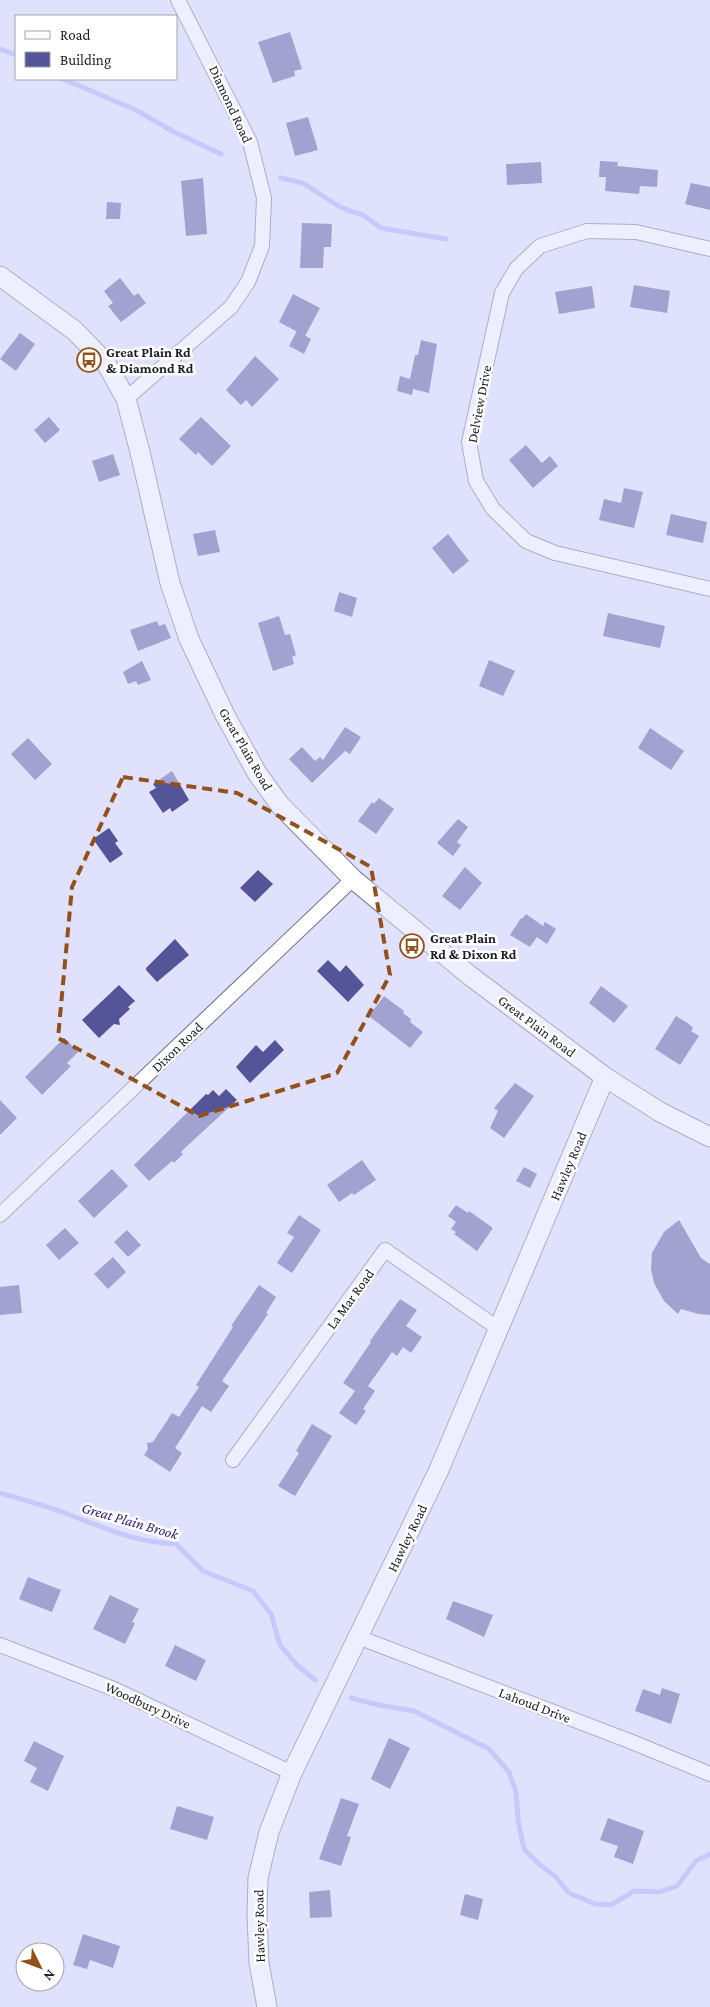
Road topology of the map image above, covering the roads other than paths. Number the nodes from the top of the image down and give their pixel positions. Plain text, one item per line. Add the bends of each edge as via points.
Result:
1 (178, 0) edge
2 (710, 249) edge
3 (0, 276) edge
4 (126, 400) junction
5 (710, 589) edge
6 (353, 879) junction
7 (605, 1077) junction
8 (710, 1137) edge
9 (0, 1215) edge
10 (499, 1329) junction
11 (233, 1460) dead end
12 (358, 1637) junction
13 (0, 1645) edge
14 (292, 1773) junction
15 (710, 1774) edge
16 (267, 2007) edge

1 - 4 street, Diamond Road via 250,142 264,198 262,246 248,282 231,307
2 - 5 street, Delview Drive via 636,232 587,231 540,246 516,269 502,293 469,442 476,481 493,509 526,541 555,553
3 - 4 street, Great Plain Road via 75,331 106,363
4 - 6 street, Great Plain Road via 170,583 205,675 257,773 274,797
6 - 7 street, Great Plain Road via 469,975
6 - 9 street, Dixon Road
7 - 8 street, Great Plain Road via 660,1112
7 - 10 street, Hawley Road
10 - 11 street, La Mar Road via 385,1250
10 - 12 street, Hawley Road via 438,1472
12 - 14 street, Hawley Road
12 - 15 street, Lahoud Drive
13 - 14 street, Woodbury Drive via 114,1689
14 - 16 street, Hawley Road via 269,1832 258,1878 259,1962

